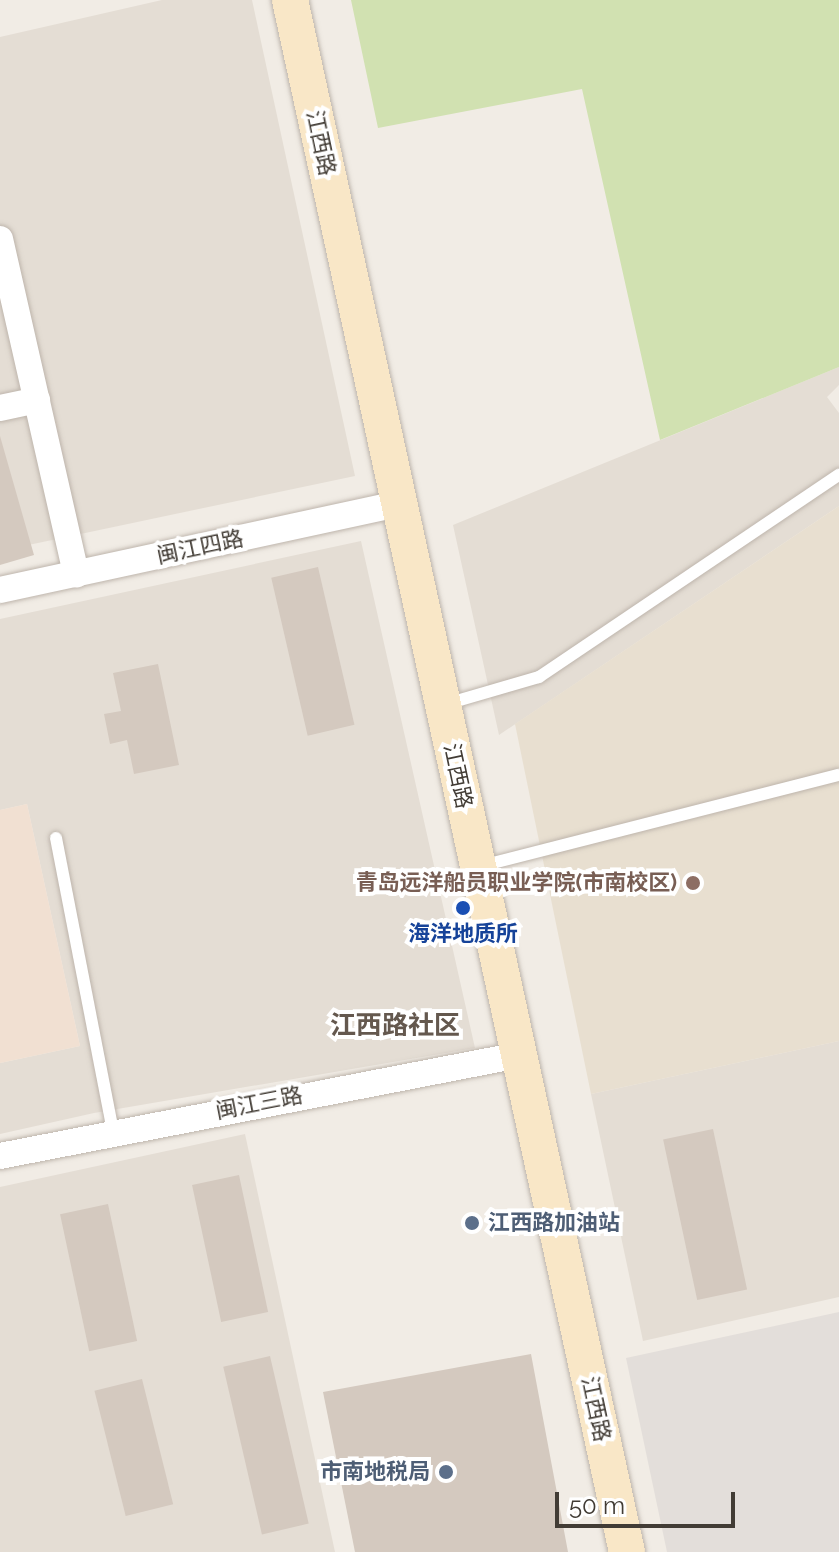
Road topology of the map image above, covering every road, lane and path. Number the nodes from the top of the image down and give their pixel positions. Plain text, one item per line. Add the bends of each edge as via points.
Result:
1 (290, 0) edge
2 (0, 239) edge
3 (37, 400) junction
4 (0, 408) edge
5 (839, 475) edge
6 (399, 504) junction
7 (76, 574) junction
8 (0, 590) edge
9 (443, 705) junction
10 (839, 775) edge
11 (56, 838) dead end
12 (478, 866) junction
13 (519, 1055) junction
14 (113, 1131) junction
15 (0, 1156) edge
16 (627, 1552) edge

1 - 6 main road, 江西路
2 - 3 street
3 - 4 street
3 - 7 street
5 - 9 lane via 539,677
6 - 7 street, 闽江四路
6 - 9 main road, 江西路
7 - 8 street, 闽江四路
9 - 12 main road, 江西路
10 - 12 lane
11 - 14 lane
12 - 13 main road, 江西路
13 - 14 street, 闽江三路
13 - 16 main road, 江西路
14 - 15 street, 闽江三路

